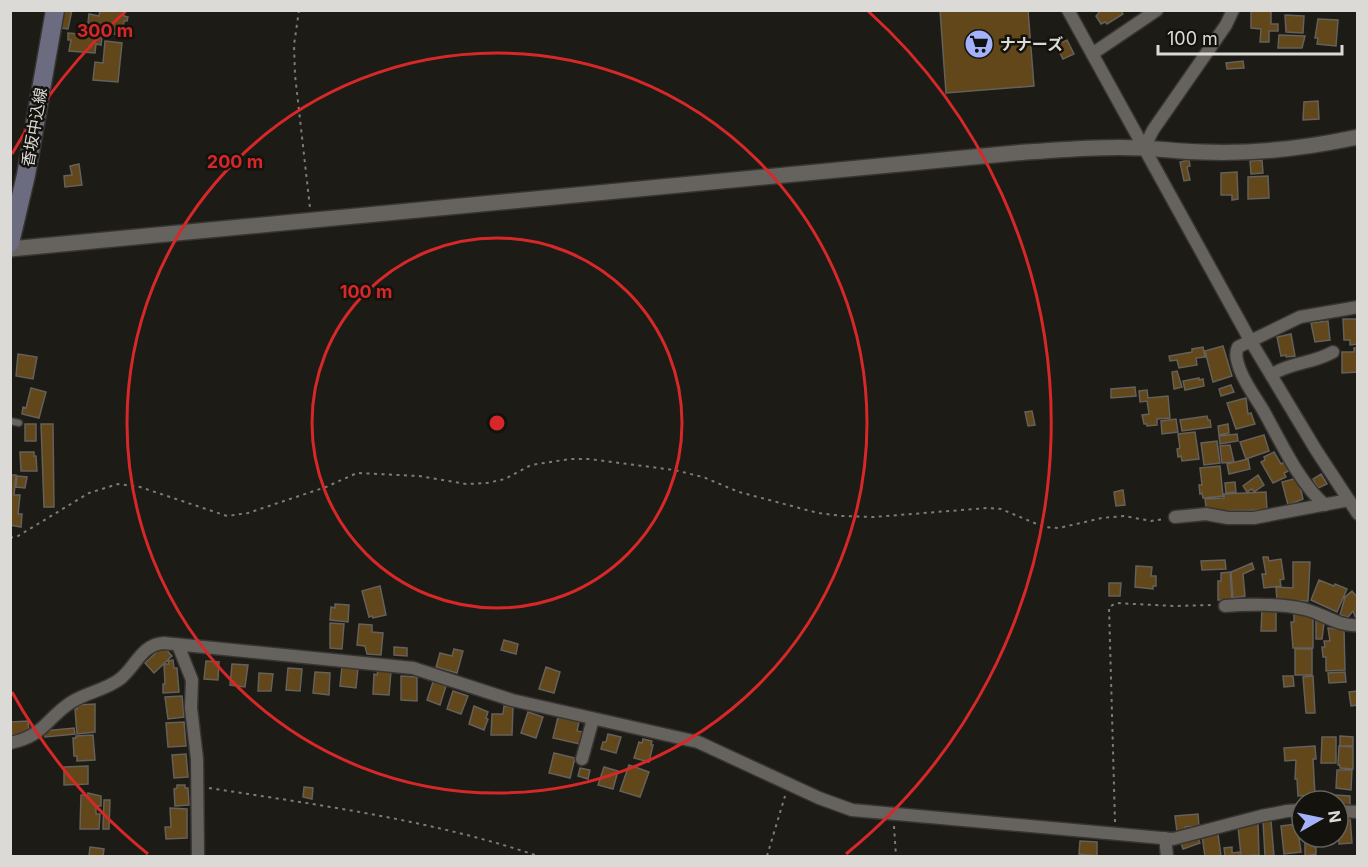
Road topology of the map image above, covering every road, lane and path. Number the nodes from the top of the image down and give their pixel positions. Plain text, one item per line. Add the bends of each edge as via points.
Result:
1 (56, 10) edge
2 (300, 10) edge
3 (1068, 10) edge
4 (1157, 10) edge
5 (1233, 10) edge
6 (1092, 54) junction
7 (1358, 136) edge
8 (1144, 148) junction
9 (311, 219) junction
10 (10, 243) edge
11 (10, 249) edge
12 (1358, 307) edge
13 (1250, 340) junction
14 (1333, 352) dead end
15 (1271, 375) junction
16 (10, 421) edge
17 (20, 423) dead end
18 (1349, 500) junction
19 (1325, 505) junction
20 (1358, 514) edge
21 (1175, 517) joint
22 (10, 538) edge
23 (1225, 606) joint
24 (1358, 626) edge
25 (178, 645) junction
26 (593, 719) junction
27 (10, 743) edge
28 (582, 759) dead end
29 (788, 784) junction
30 (197, 786) junction
31 (1290, 811) edge
32 (894, 814) junction
33 (1115, 832) junction
34 (1165, 838) junction
35 (198, 856) edge
36 (538, 856) edge
37 (767, 856) edge
38 (896, 856) edge
39 (1167, 856) edge

1 - 10 main road, 香坂中込線
2 - 9 path via 294,45 295,75
3 - 6 street
4 - 6 street
5 - 8 street
6 - 8 street
7 - 8 street via 1236,153
8 - 9 street via 1015,153
8 - 13 street
9 - 11 street
12 - 13 street via 1300,317
13 - 15 street
13 - 19 street via 1238,346 1236,352 1245,379 1297,469
14 - 15 street
15 - 18 street
16 - 17 lane
18 - 19 street
18 - 20 street
19 - 21 street via 1254,518 1206,514
21 - 22 path via 1151,521 1124,516 1102,518 1059,528 1044,527 1001,509 987,508 855,518 818,513 674,470 570,459 531,465 505,479 487,483 357,472 326,487 248,513 227,516 140,487 118,484 89,493
23 - 24 street via 1304,609
23 - 33 path via 1116,603 1109,607
25 - 26 street via 413,668 512,700
25 - 27 street via 149,647 109,687 75,700 37,733
25 - 30 street via 192,680
26 - 28 street
26 - 29 street via 698,742
29 - 32 street via 837,806
29 - 37 path
30 - 35 street
30 - 36 path via 420,824
31 - 34 street via 1180,839
32 - 33 street
32 - 38 path
33 - 34 street
34 - 39 street

